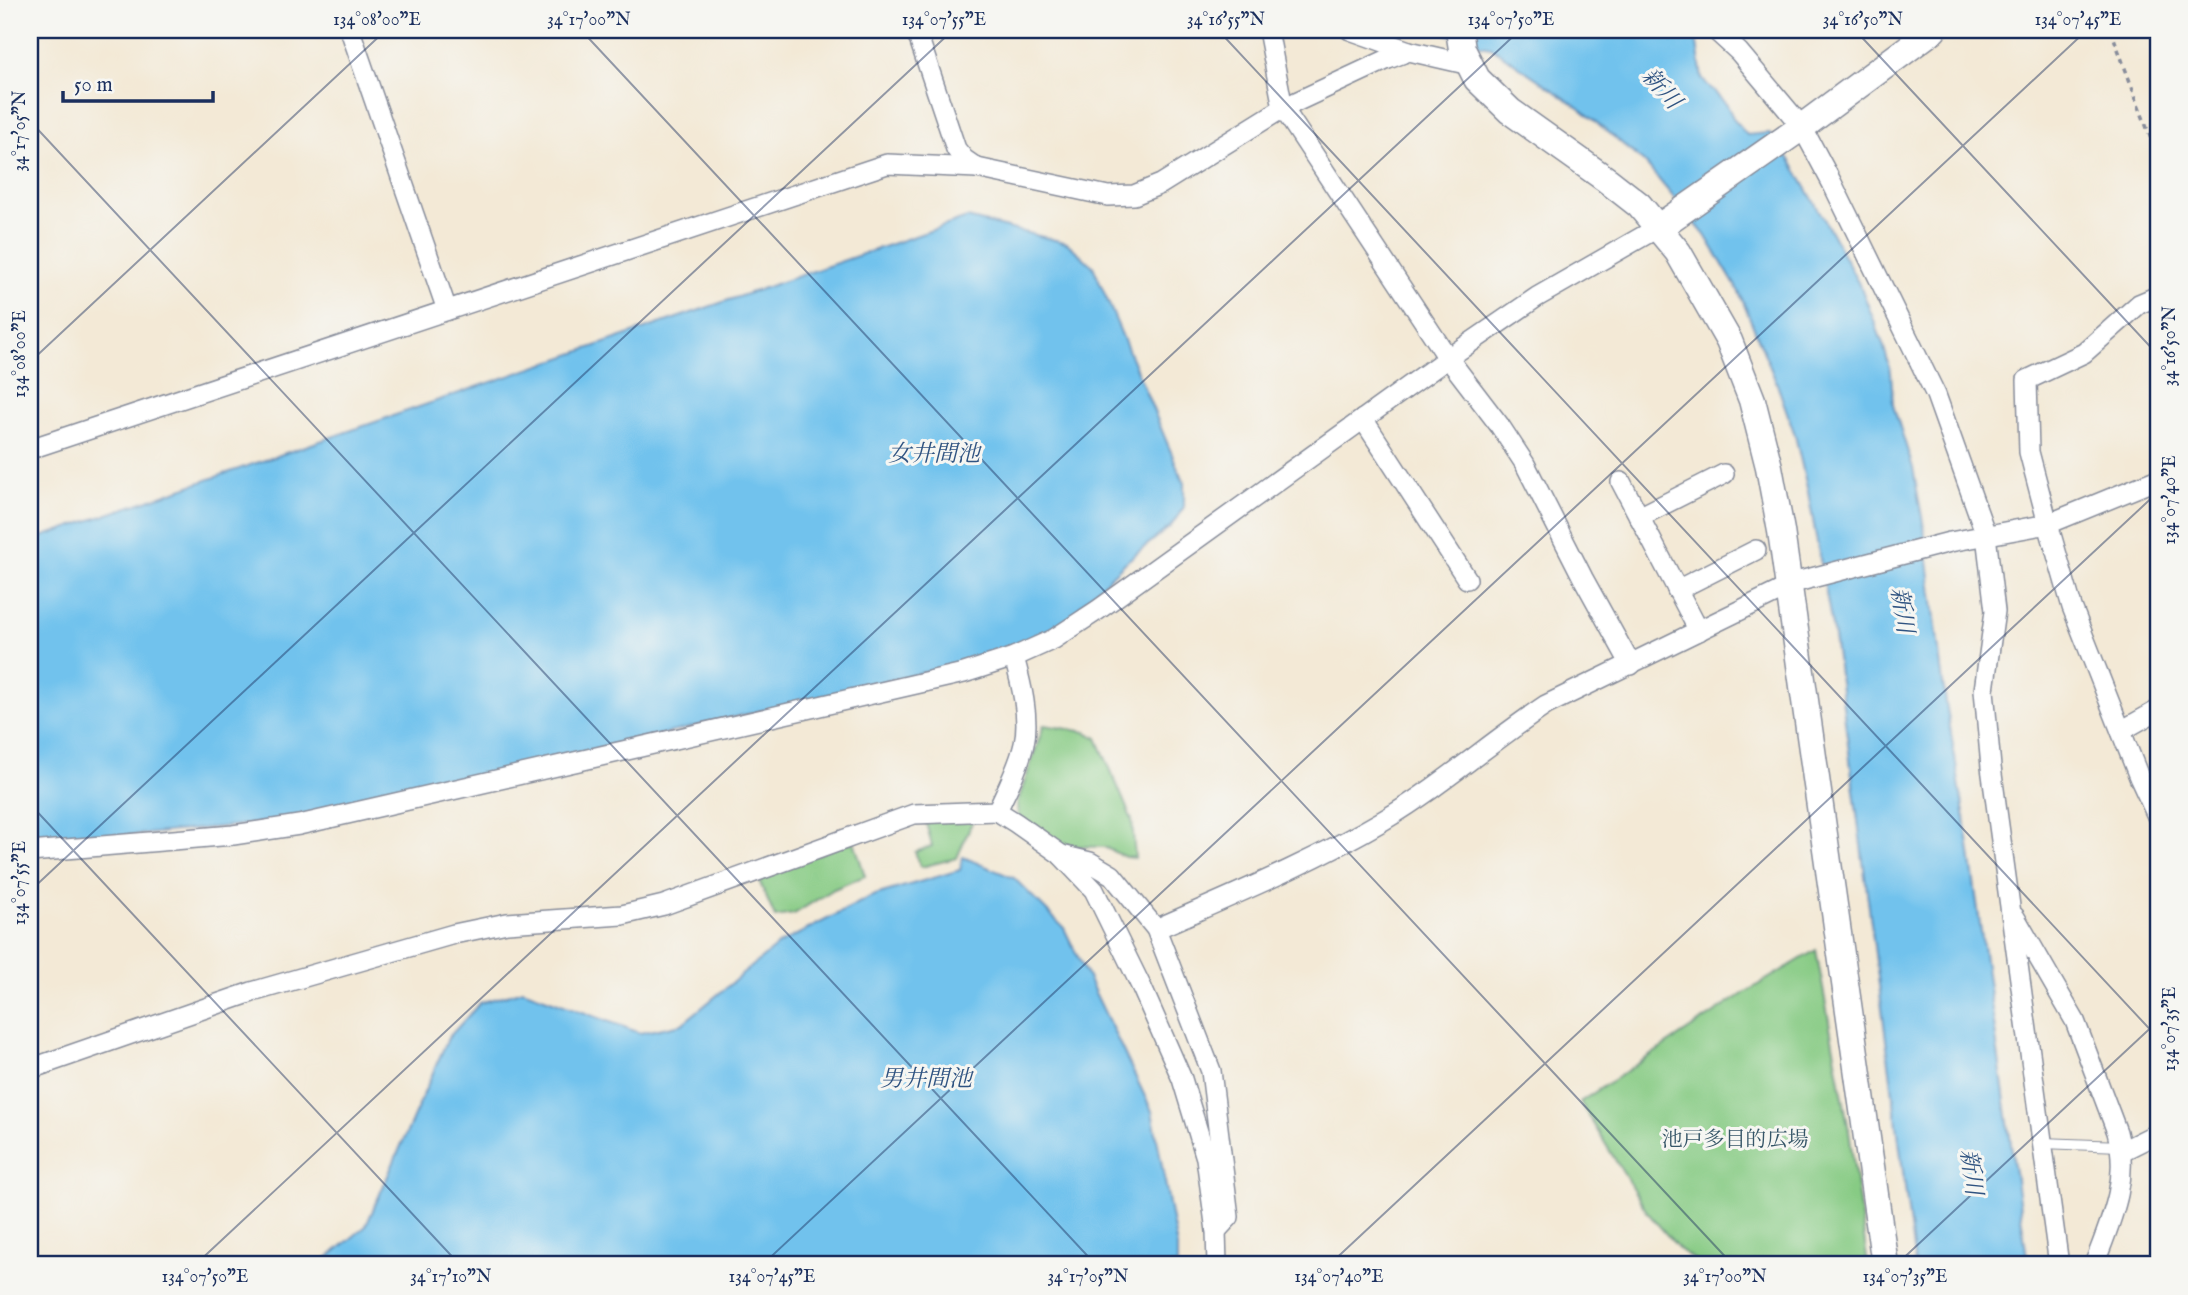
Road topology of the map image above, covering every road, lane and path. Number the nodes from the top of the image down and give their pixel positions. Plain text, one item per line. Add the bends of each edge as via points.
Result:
1 (350, 30) edge
2 (916, 30) edge
3 (1268, 30) edge
4 (1350, 30) edge
5 (1715, 30) edge
6 (1933, 30) edge
7 (2111, 30) edge
8 (1464, 48) edge
9 (1409, 51) junction
10 (1283, 108) junction
11 (1796, 131) junction
12 (2158, 158) edge
13 (977, 168) junction
14 (1665, 224) junction
15 (2158, 296) edge
16 (447, 310) junction
17 (1448, 358) junction
18 (1363, 419) junction
19 (30, 449) edge
20 (1724, 474) dead end
21 (2158, 479) edge
22 (1621, 482) dead end
23 (1639, 517) junction
24 (2048, 524) junction
25 (1986, 535) junction
26 (1756, 550) dead end
27 (1467, 579) dead end
28 (1794, 584) junction
29 (1677, 590) junction
30 (1699, 631) junction
31 (1014, 657) junction
32 (1631, 665) junction
33 (2158, 710) edge
34 (2121, 732) junction
35 (997, 811) junction
36 (2158, 818) edge
37 (30, 852) edge
38 (1059, 854) junction
39 (2009, 908) junction
40 (1156, 929) junction
41 (30, 1069) edge
42 (2158, 1133) edge
43 (2041, 1143) junction
44 (2121, 1148) junction
45 (1216, 1231) junction
46 (1217, 1265) edge
47 (1885, 1265) edge
48 (2059, 1265) edge
49 (2094, 1265) edge

1 - 16 street
2 - 13 street via 956,149
3 - 10 street
4 - 9 street
5 - 11 street via 1739,52
6 - 11 street
7 - 12 path
8 - 9 street
8 - 14 street via 1477,79 1510,111
9 - 10 street
10 - 13 street via 1161,184 1134,195 1108,196
10 - 17 street
11 - 14 street
11 - 25 street via 1832,183 1936,395
13 - 16 street via 887,164
14 - 17 street via 1537,297
14 - 28 street via 1729,341 1752,400
15 - 24 street via 2139,304 2084,353 2027,380 2029,452
16 - 19 street
17 - 18 street
17 - 32 street via 1525,464
18 - 27 street
18 - 31 street via 1098,610 1054,639
20 - 23 street
21 - 24 street
22 - 23 street
23 - 29 street
24 - 25 street
24 - 34 street via 2072,607
25 - 28 street
25 - 39 street via 1995,611 1984,690
26 - 29 street
28 - 30 street
28 - 47 street
29 - 30 street
30 - 32 street
31 - 35 street via 1024,698 1025,743
31 - 37 street via 964,673 299,825
32 - 40 street via 1546,705 1433,787 1338,846
33 - 34 street
34 - 36 street
35 - 38 street
35 - 41 street via 914,814 664,905 507,923 454,934 251,992
38 - 40 street via 1090,862 1112,875
38 - 45 street via 1094,890 1182,1079 1206,1158
39 - 43 street
39 - 44 street via 2075,1021
40 - 45 street via 1210,1071 1229,1217
42 - 44 street
43 - 44 lane
43 - 48 street
44 - 49 street via 2122,1177
45 - 46 street

